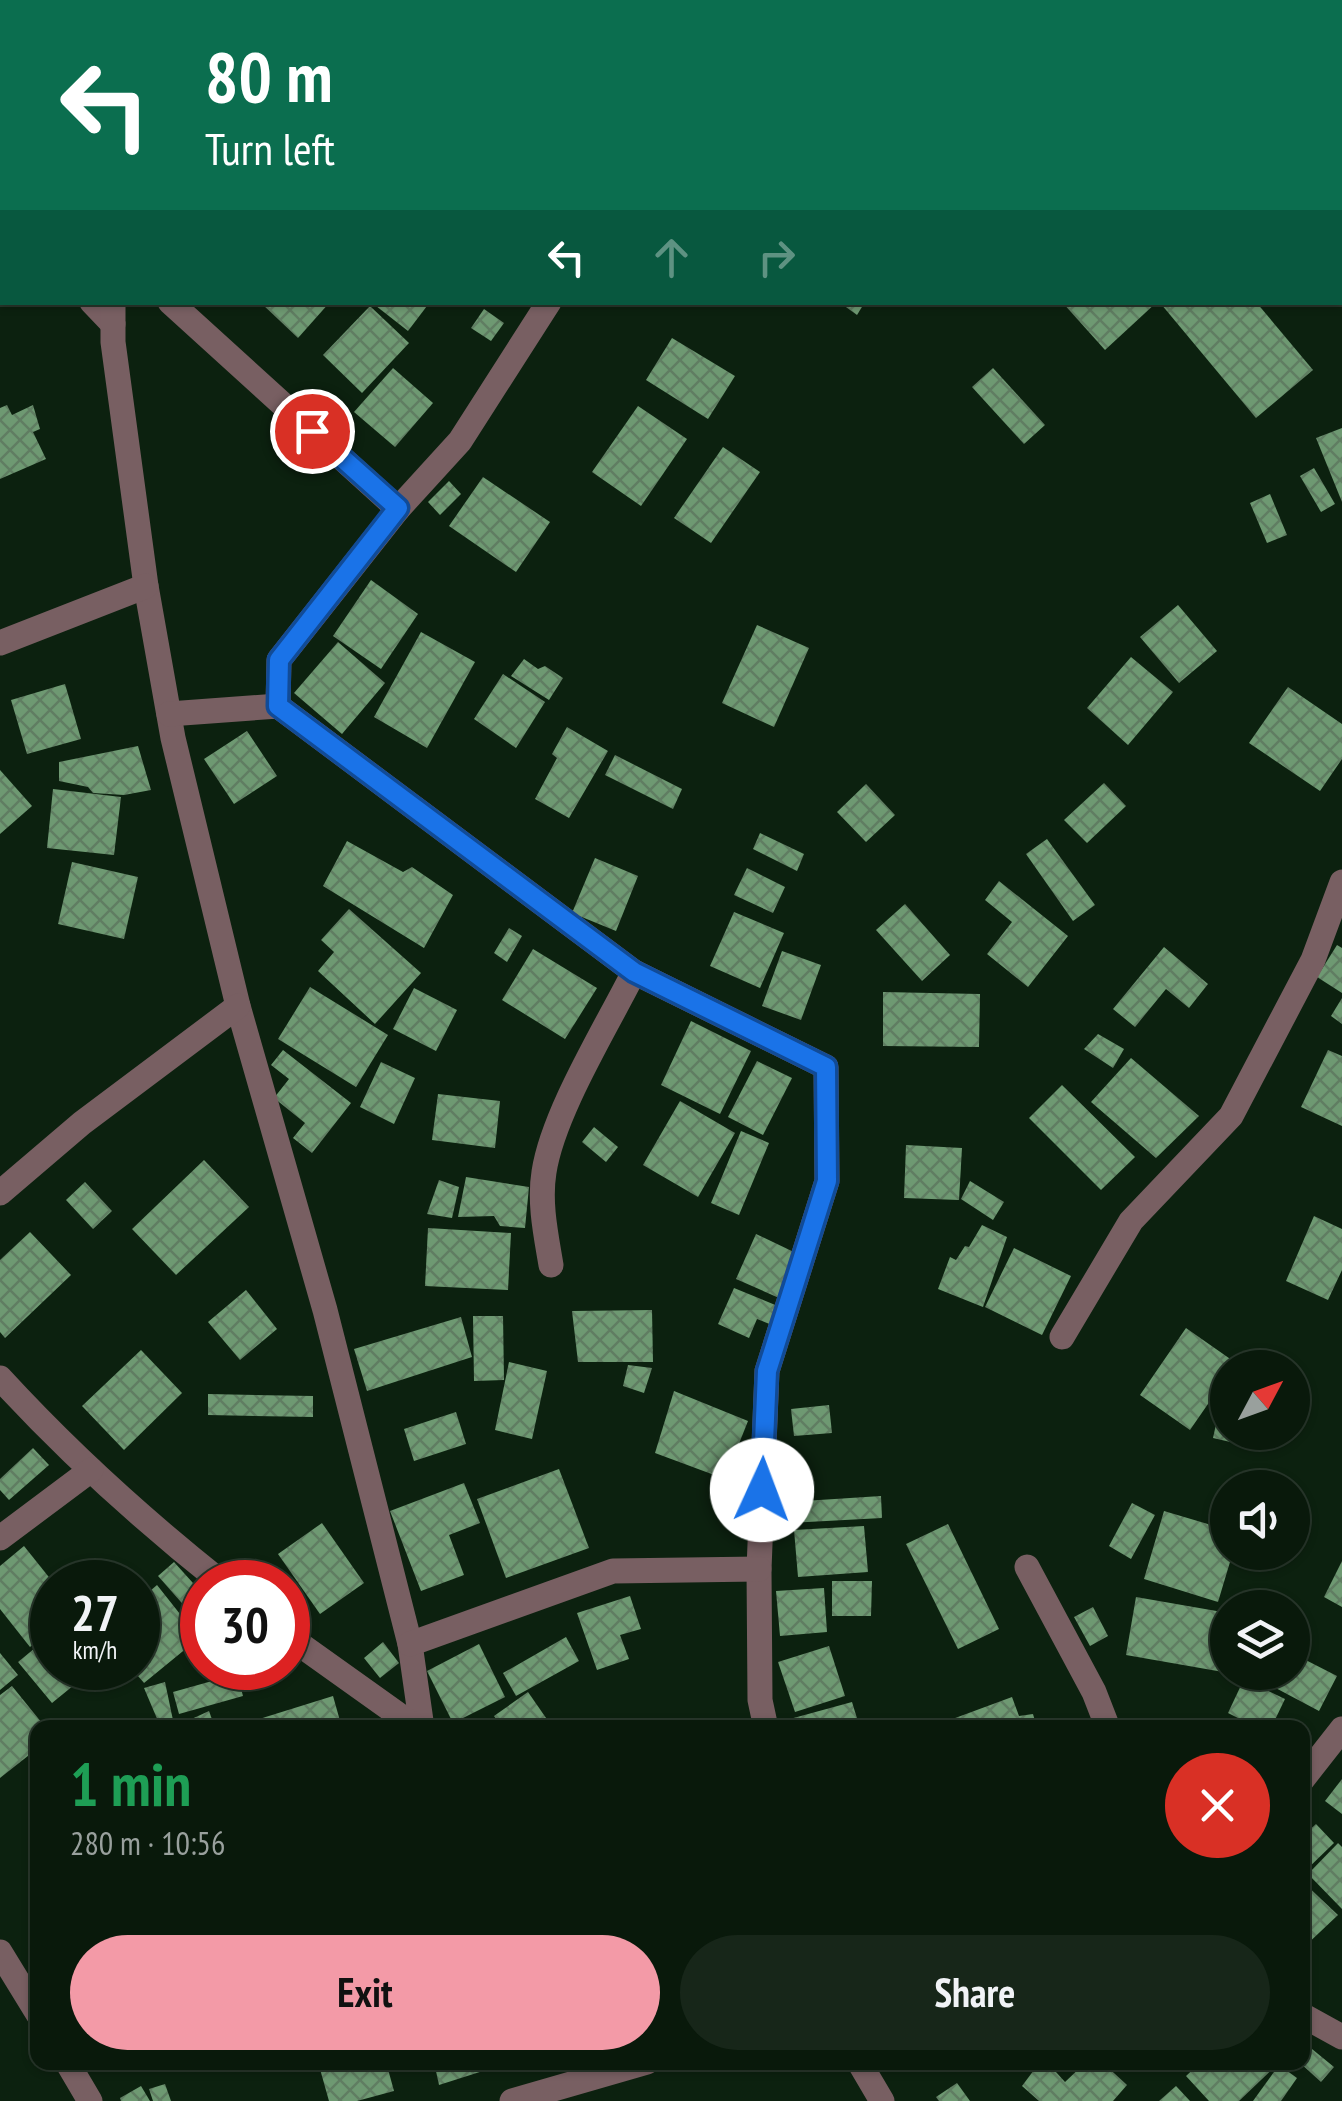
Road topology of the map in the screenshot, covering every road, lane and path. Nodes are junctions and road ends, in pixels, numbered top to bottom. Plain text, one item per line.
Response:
1 (173, 305) edge
2 (547, 305) edge
3 (113, 313) edge
4 (398, 508) junction
5 (146, 586) junction
6 (0, 643) edge
7 (278, 706) junction
8 (170, 714) junction
9 (1342, 882) edge
10 (634, 972) junction
11 (238, 1006) junction
12 (0, 1193) edge
13 (551, 1266) dead end
14 (1062, 1337) dead end
15 (0, 1378) edge
16 (90, 1470) junction
17 (0, 1538) edge
18 (193, 1560) edge
19 (1028, 1567) dead end
20 (759, 1569) junction
21 (410, 1644) junction
22 (310, 1651) edge
23 (408, 1720) edge
24 (418, 1720) edge
25 (764, 1720) edge
26 (1105, 1720) edge
27 (1342, 1729) edge
28 (1310, 1770) edge
29 (0, 1952) edge
30 (30, 2001) edge
31 (1310, 2019) edge
32 (1342, 2037) edge
33 (72, 2070) edge
34 (865, 2070) edge
35 (582, 2071) edge
36 (90, 2101) edge
37 (512, 2101) edge
38 (882, 2101) edge

1 - 4 street
2 - 4 street
3 - 5 street
4 - 7 street
5 - 6 street
5 - 8 street
7 - 8 street
7 - 10 street
8 - 11 street
9 - 14 street
10 - 13 street
10 - 20 street
11 - 12 street
11 - 21 street
15 - 16 street
16 - 17 street
16 - 18 street
19 - 26 street
20 - 21 street
20 - 25 street
21 - 24 street
22 - 23 street
27 - 28 street
29 - 30 street
31 - 32 street
33 - 36 street
34 - 38 street
35 - 37 street

